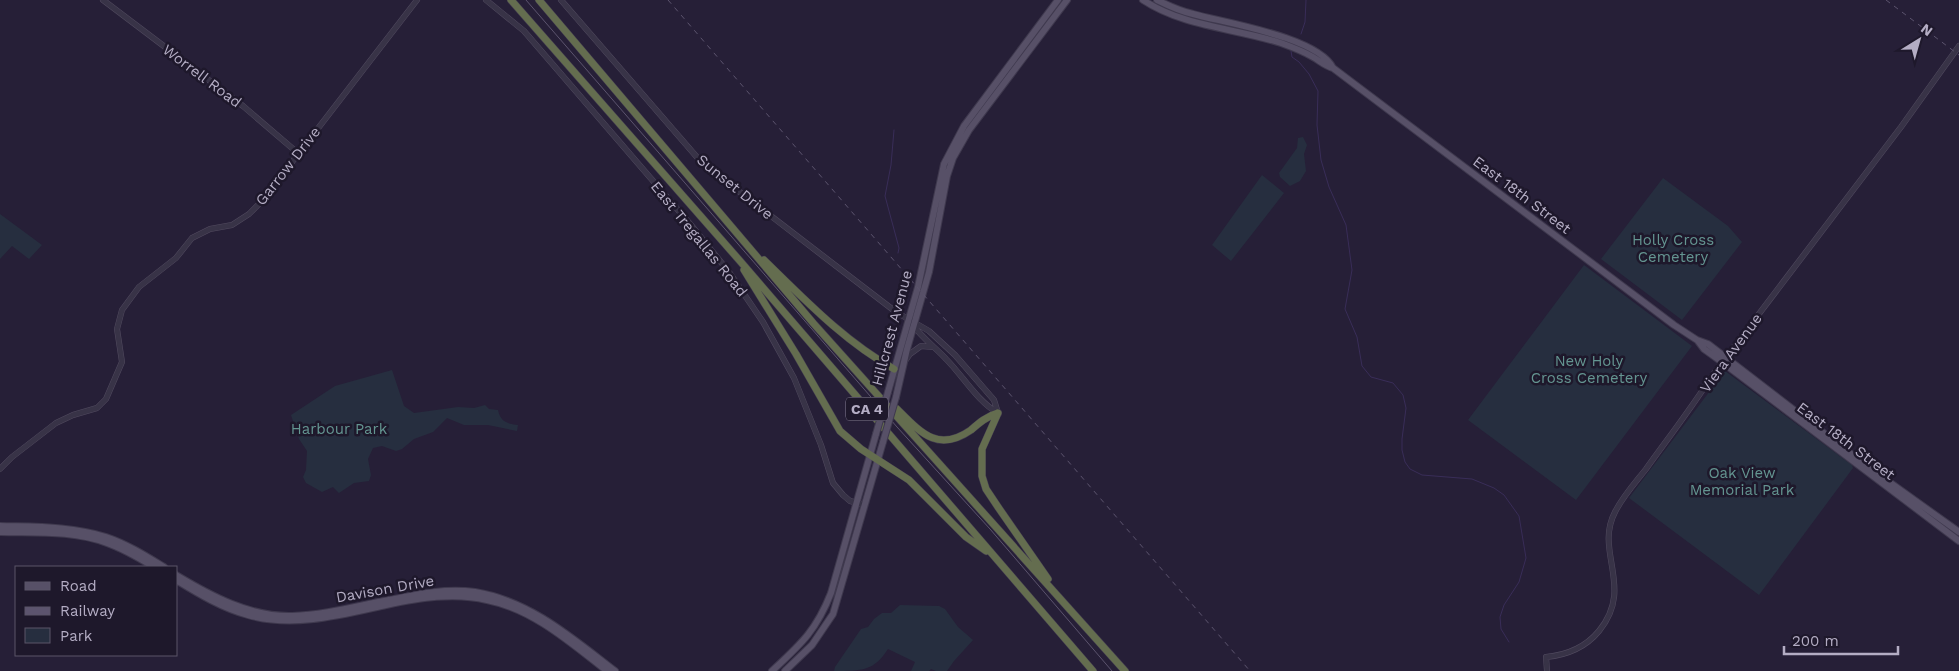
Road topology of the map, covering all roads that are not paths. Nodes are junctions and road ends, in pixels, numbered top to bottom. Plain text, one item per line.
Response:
1 (103, 0) edge
2 (417, 0) edge
3 (486, 0) edge
4 (511, 0) edge
5 (539, 0) edge
6 (561, 0) edge
7 (1058, 0) edge
8 (1067, 0) edge
9 (1143, 0) edge
10 (1157, 0) edge
11 (1959, 46) edge
12 (1333, 68) junction
13 (299, 154) junction
14 (732, 228) junction
15 (740, 261) junction
16 (912, 323) junction
17 (936, 348) junction
18 (1724, 360) junction
19 (905, 361) junction
20 (894, 369) junction
21 (855, 370) junction
22 (998, 413) junction
23 (870, 455) junction
24 (878, 461) junction
25 (0, 470) edge
26 (856, 502) junction
27 (865, 505) junction
28 (0, 526) edge
29 (0, 532) edge
30 (1959, 532) edge
31 (1959, 540) edge
32 (994, 557) junction
33 (152, 566) edge
34 (162, 566) edge
35 (178, 576) edge
36 (178, 581) edge
37 (1064, 602) junction
38 (607, 671) edge
39 (615, 671) edge
40 (772, 671) edge
41 (785, 671) edge
42 (1093, 671) edge
43 (1125, 671) edge
44 (1547, 671) edge

1 - 13 street, Worrell Road
2 - 13 street, Garrow Drive
3 - 26 street, East Tregallas Road
4 - 15 highway, CA 4
5 - 14 highway, CA 4
6 - 16 street, Sunset Drive
7 - 16 main road, Hillcrest Avenue
8 - 16 main road, Hillcrest Avenue
9 - 12 main road, East 18th Street
10 - 12 main road, East 18th Street
11 - 18 street, Viera Avenue
12 - 18 main road, East 18th Street
13 - 25 street, Garrow Drive
14 - 20 highway
14 - 21 highway, CA 4
15 - 23 highway
15 - 32 highway, CA 4
16 - 17 street
16 - 19 main road, Hillcrest Avenue
16 - 20 main road, Hillcrest Avenue
16 - 22 street
17 - 19 street
17 - 22 street
18 - 30 main road, East 18th Street
18 - 31 main road, East 18th Street
18 - 44 street, Viera Avenue
19 - 24 main road, Hillcrest Avenue, bridge
20 - 23 main road, Hillcrest Avenue, bridge
21 - 22 highway
21 - 37 highway, CA 4
22 - 37 highway
23 - 24 highway
23 - 26 main road, Hillcrest Avenue
24 - 27 main road, Hillcrest Avenue
24 - 32 highway
26 - 27 street, East Tregallas Road
26 - 40 main road, Hillcrest Avenue
27 - 41 main road, Hillcrest Avenue
28 - 34 main road
29 - 33 main road
32 - 42 highway, CA 4
35 - 39 main road, Davison Drive
36 - 38 main road, Davison Drive
37 - 43 highway, CA 4

